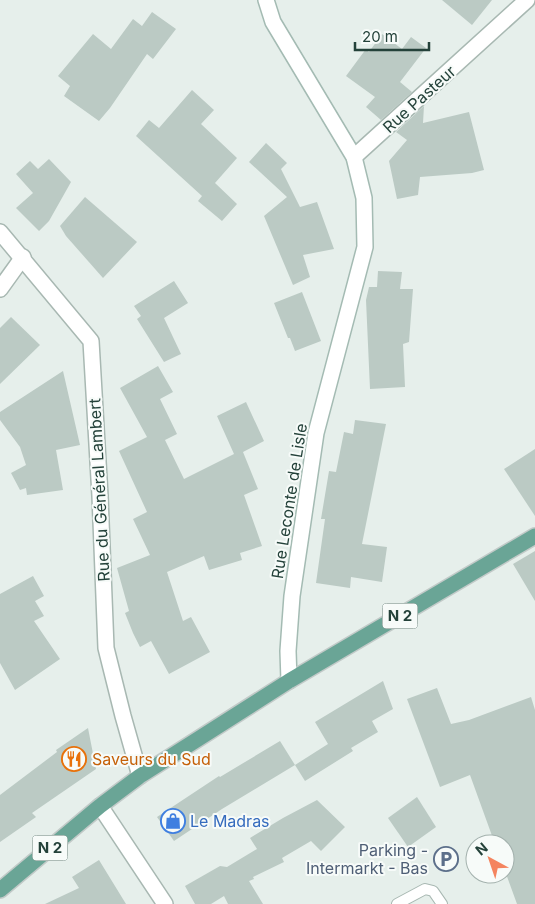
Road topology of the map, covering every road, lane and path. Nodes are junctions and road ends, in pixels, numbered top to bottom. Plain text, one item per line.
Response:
1 (266, 0) edge
2 (527, 0) edge
3 (354, 157) junction
4 (0, 232) edge
5 (22, 257) junction
6 (0, 289) edge
7 (535, 536) edge
8 (289, 681) junction
9 (140, 776) junction
10 (100, 806) junction
11 (0, 890) edge
12 (165, 904) edge
13 (397, 904) edge
14 (442, 904) edge

1 - 3 street, Rue Leconte de Lisle
2 - 3 street, Rue Pasteur
3 - 8 street, Rue Leconte de Lisle
4 - 5 street, Rue du Général Lambert
5 - 6 street
5 - 9 street, Rue du Général Lambert
7 - 8 main road, N 2
8 - 9 main road, N 2
9 - 10 main road, N 2
10 - 11 main road, N 2
10 - 12 street
13 - 14 lane

